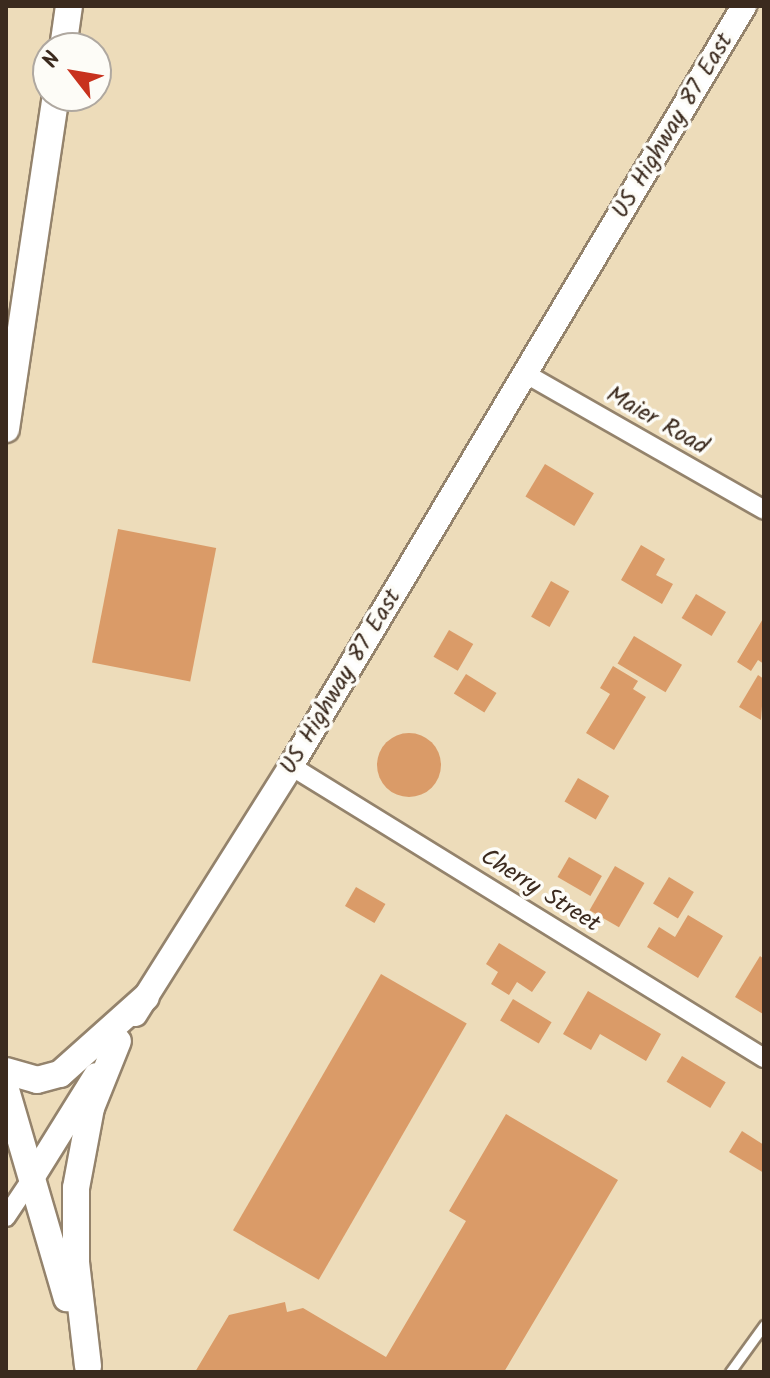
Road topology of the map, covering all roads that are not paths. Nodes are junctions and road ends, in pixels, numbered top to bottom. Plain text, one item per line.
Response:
1 (69, 6) edge
2 (744, 6) edge
3 (65, 32) edge
4 (54, 112) edge
5 (526, 374) junction
6 (6, 429) edge
7 (764, 510) edge
8 (291, 766) junction
9 (146, 997) junction
10 (118, 1041) junction
11 (764, 1058) edge
12 (6, 1071) edge
13 (6, 1090) edge
14 (32, 1178) junction
15 (6, 1217) edge
16 (764, 1325) edge
17 (89, 1369) edge
18 (730, 1372) edge

1 - 3 main road
2 - 5 street, US Highway 87 East
4 - 6 main road
5 - 7 street, Maier Road
5 - 8 street, US Highway 87 East
8 - 9 street, US Highway 87 East
8 - 11 street, Cherry Street
9 - 10 street, US Highway 87 East
9 - 12 main road
10 - 14 street, US Highway 87 East
10 - 17 main road
13 - 14 main road
14 - 15 street
14 - 17 main road
16 - 18 lane

